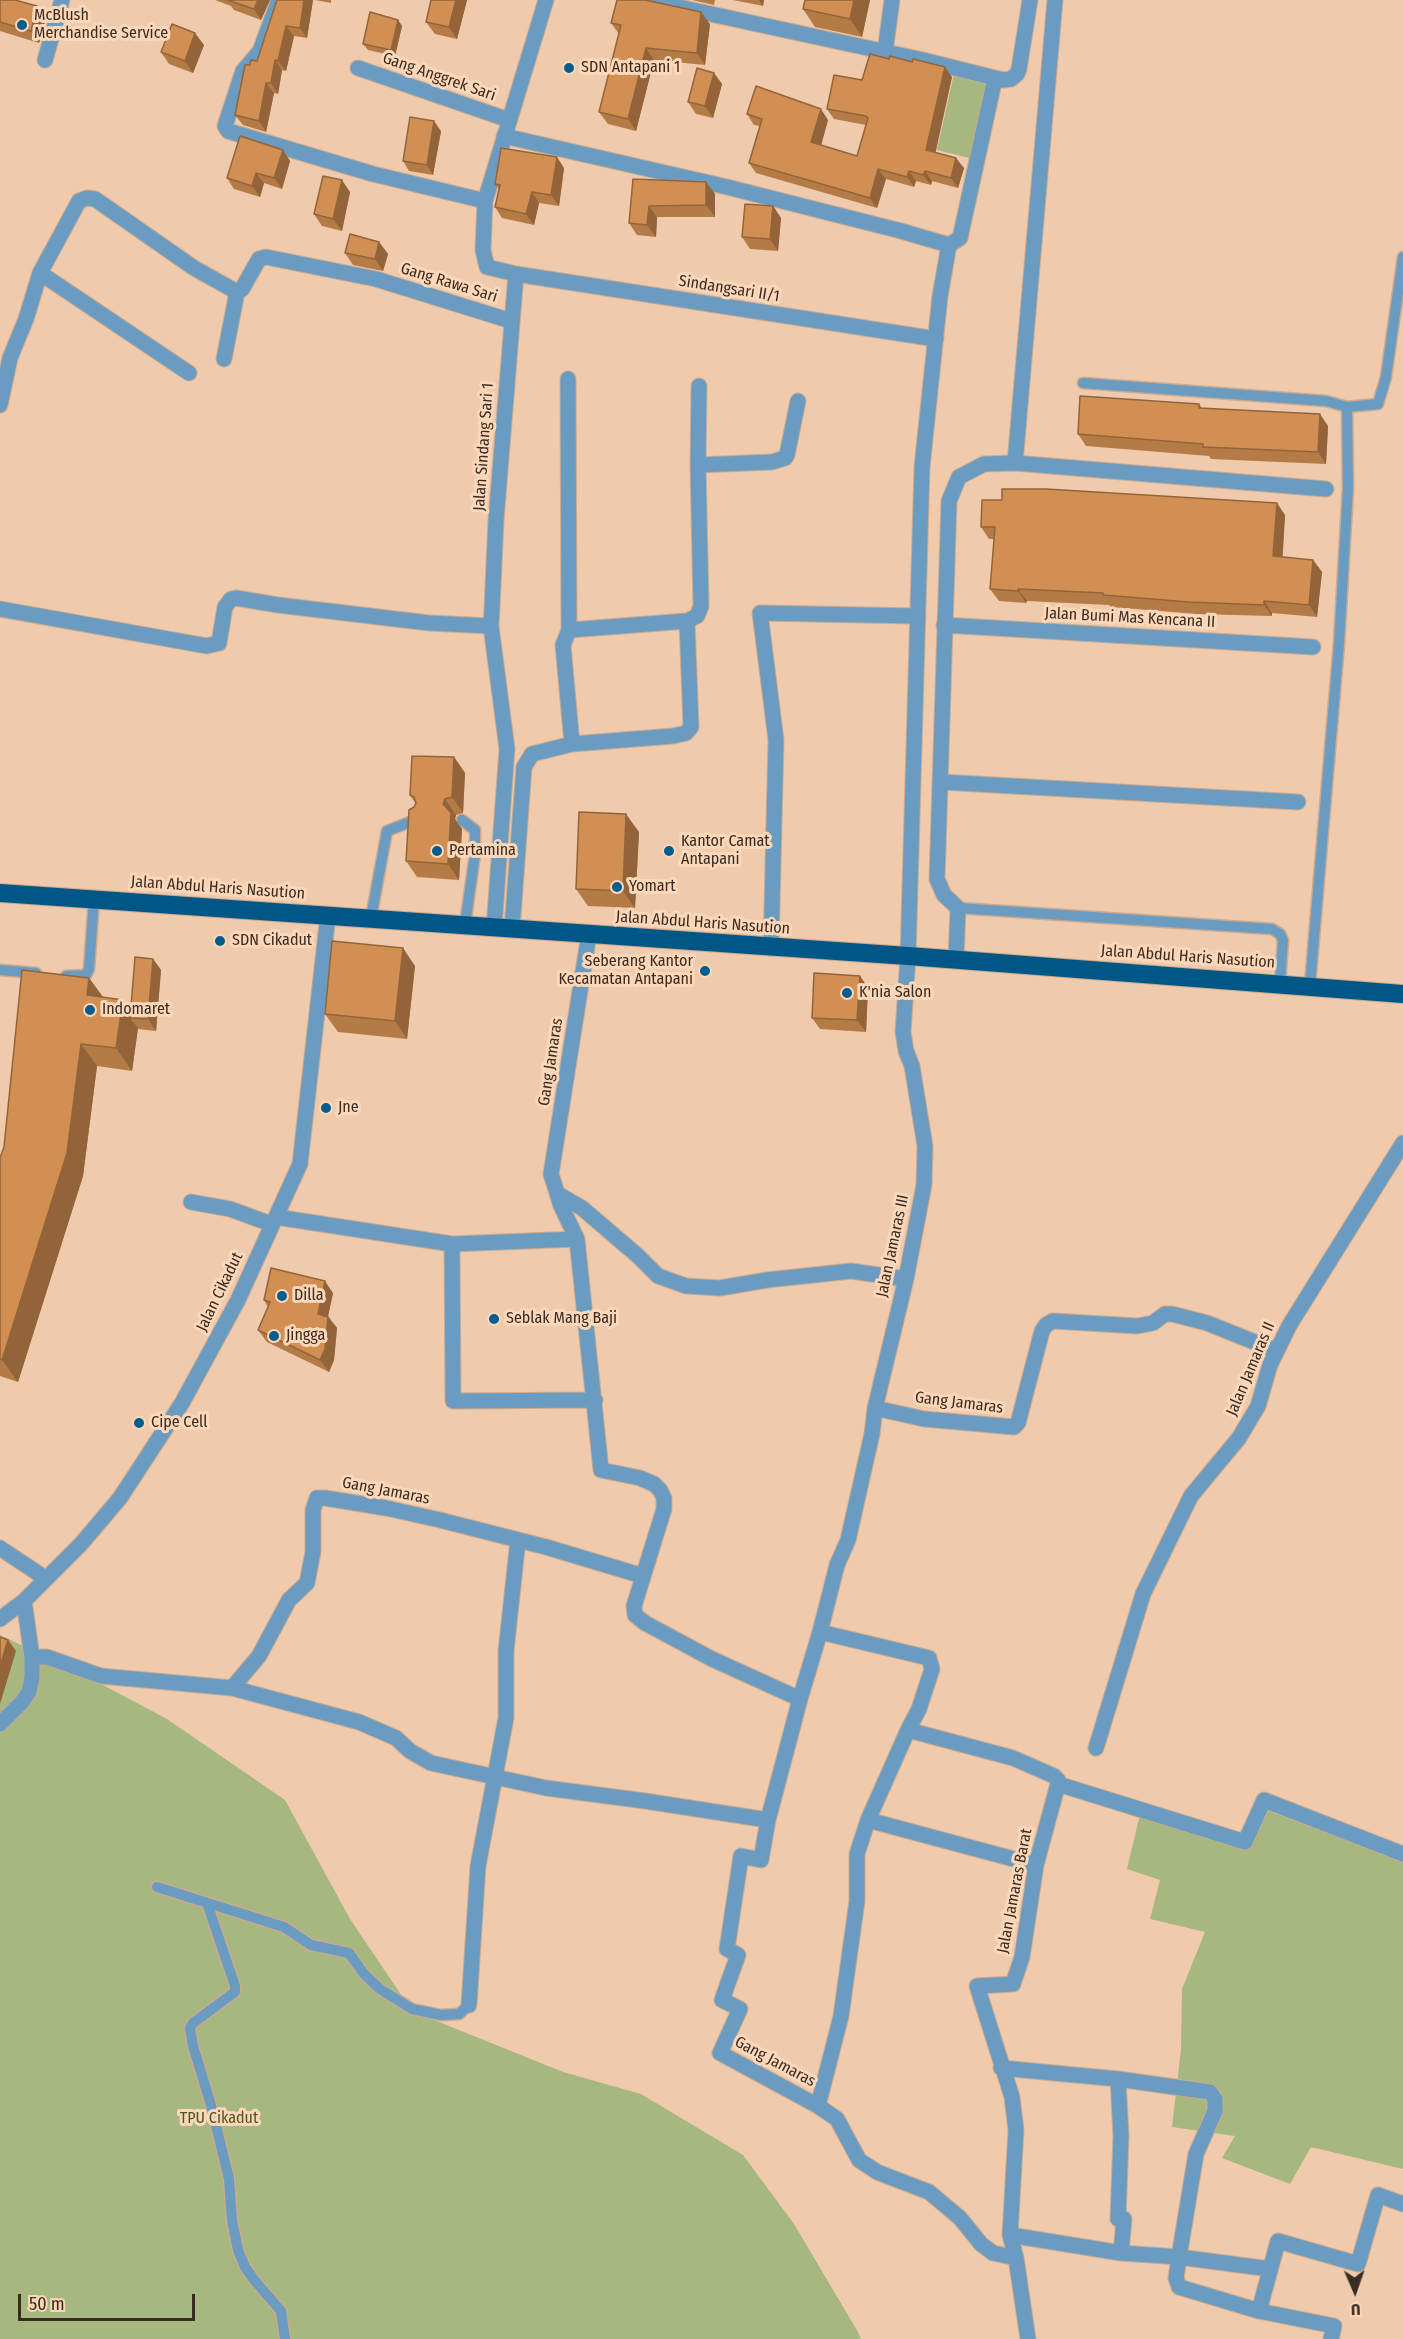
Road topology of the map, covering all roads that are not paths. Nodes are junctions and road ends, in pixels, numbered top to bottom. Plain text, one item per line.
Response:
1 (62, 0) edge
2 (279, 0) edge
3 (546, 0) edge
4 (646, 0) edge
5 (892, 0) edge
6 (1030, 0) edge
7 (1055, 0) edge
8 (885, 52) junction
9 (45, 60) dead end
10 (358, 68) dead end
11 (995, 78) junction
12 (509, 120) junction
13 (504, 136) junction
14 (485, 201) junction
15 (949, 245) junction
16 (1403, 257) edge
17 (40, 273) junction
18 (516, 274) junction
19 (237, 292) junction
20 (511, 321) junction
21 (936, 339) junction
22 (224, 359) dead end
23 (189, 373) dead end
24 (568, 379) dead end
25 (1083, 383) dead end
26 (699, 386) dead end
27 (798, 401) dead end
28 (0, 405) edge
29 (1347, 407) junction
30 (1015, 463) junction
31 (698, 465) junction
32 (1326, 489) dead end
33 (0, 609) edge
34 (917, 616) junction
35 (687, 621) junction
36 (944, 625) junction
37 (491, 626) junction
38 (569, 630) junction
39 (1313, 647) dead end
40 (572, 744) junction
41 (940, 782) junction
42 (1298, 802) dead end
43 (420, 818) edge
44 (462, 820) dead end
45 (0, 893) edge
46 (94, 899) junction
47 (958, 908) junction
48 (328, 915) junction
49 (371, 918) junction
50 (465, 925) junction
51 (503, 928) junction
52 (589, 934) junction
53 (771, 948) junction
54 (908, 956) junction
55 (956, 960) junction
56 (0, 970) edge
57 (1280, 983) junction
58 (1310, 985) junction
59 (1403, 994) edge
60 (1403, 1143) edge
61 (558, 1194) junction
62 (191, 1202) dead end
63 (273, 1221) junction
64 (577, 1239) junction
65 (452, 1244) junction
66 (906, 1279) junction
67 (1277, 1351) junction
68 (595, 1400) junction
69 (874, 1408) junction
70 (518, 1540) junction
71 (0, 1548) edge
72 (643, 1576) junction
73 (45, 1578) junction
74 (24, 1601) junction
75 (0, 1619) edge
76 (820, 1632) junction
77 (32, 1657) junction
78 (232, 1688) junction
79 (800, 1699) junction
80 (0, 1724) edge
81 (908, 1730) junction
82 (1096, 1748) dead end
83 (494, 1775) junction
84 (1058, 1784) junction
85 (768, 1820) junction
86 (868, 1820) junction
87 (1403, 1854) edge
88 (1036, 1865) junction
89 (157, 1887) dead end
90 (207, 1903) junction
91 (469, 2005) joint
92 (1001, 2068) junction
93 (1118, 2079) junction
94 (818, 2106) junction
95 (1403, 2204) edge
96 (1010, 2235) junction
97 (1121, 2253) junction
98 (1179, 2257) junction
99 (1016, 2258) junction
100 (1270, 2269) junction
101 (1259, 2311) junction
102 (285, 2339) edge
103 (1028, 2339) edge
104 (1331, 2339) edge

1 - 9 street
2 - 14 street
3 - 12 street
4 - 8 street
5 - 8 street
6 - 11 street
7 - 30 street
8 - 11 street
10 - 12 street, Gang Anggrek Sari
11 - 15 street
12 - 13 street
13 - 14 street
13 - 15 street
14 - 18 street
15 - 21 street, Jalan Jamaras III
16 - 29 lane
17 - 19 street
17 - 23 street
17 - 28 street
18 - 20 street, Jalan Sindang Sari 1
18 - 21 street, Sindangsari II/1
19 - 20 street, Gang Rawa Sari
19 - 22 street
20 - 37 street, Jalan Sindang Sari 1
21 - 34 street, Jalan Jamaras III
24 - 38 street
25 - 29 lane
26 - 31 street
27 - 31 street
29 - 58 lane
30 - 32 street
30 - 36 street
31 - 35 street
33 - 37 street
34 - 53 street
34 - 54 street, Jalan Jamaras III
35 - 38 street
35 - 40 street
36 - 39 street, Jalan Bumi Mas Kencana II
36 - 41 street
37 - 51 street, Jalan Sindang Sari 1
38 - 40 street
40 - 51 street
41 - 42 street
41 - 47 street
43 - 49 lane
44 - 50 lane
45 - 46 highway, Jalan Abdul Haris Nasution
46 - 48 highway, Jalan Abdul Haris Nasution
46 - 56 lane
47 - 55 street
47 - 57 lane
48 - 49 highway, Jalan Abdul Haris Nasution
48 - 63 street, Jalan Cikadut
49 - 50 highway, Jalan Abdul Haris Nasution
50 - 51 highway, Jalan Abdul Haris Nasution
51 - 52 highway, Jalan Abdul Haris Nasution
52 - 53 highway, Jalan Abdul Haris Nasution
52 - 61 street, Gang Jamaras
53 - 54 highway, Jalan Abdul Haris Nasution
54 - 55 highway, Jalan Abdul Haris Nasution
54 - 66 street, Jalan Jamaras III
55 - 57 highway, Jalan Abdul Haris Nasution
57 - 58 highway, Jalan Abdul Haris Nasution
58 - 59 highway, Jalan Abdul Haris Nasution
60 - 67 street, Jalan Jamaras II
61 - 64 street, Gang Jamaras
61 - 66 street
62 - 63 street
63 - 65 street
63 - 73 street, Jalan Cikadut
64 - 65 street
64 - 68 street, Gang Jamaras
65 - 68 street
66 - 69 street, Jalan Jamaras III
67 - 69 street, Gang Jamaras
67 - 82 street, Jalan Jamaras II
68 - 72 street, Gang Jamaras
69 - 76 street, Jalan Jamaras III
70 - 72 street, Gang Jamaras
70 - 78 street, Gang Jamaras
70 - 83 street
71 - 73 street
72 - 79 street, Gang Jamaras
73 - 74 street, Jalan Cikadut
74 - 75 street, Jalan Cikadut
74 - 77 street
76 - 79 street, Gang Jamaras
76 - 81 street
77 - 78 street
77 - 80 street
78 - 83 street
79 - 85 street, Gang Jamaras
81 - 84 street
81 - 86 street
83 - 85 street
83 - 91 street
84 - 87 street
84 - 88 street, Jalan Jamaras Barat
85 - 94 street, Gang Jamaras
86 - 88 street
86 - 94 street
88 - 92 street, Jalan Jamaras Barat
89 - 90 lane
90 - 91 lane
90 - 102 lane
92 - 93 street
92 - 96 street, Jalan Jamaras Barat
93 - 97 street
93 - 98 street
94 - 99 street, Gang Jamaras
95 - 100 street
96 - 97 street
96 - 99 street, Jalan Jamaras Barat
97 - 98 street
98 - 100 street
98 - 101 street
99 - 103 street, Jalan Jamaras Barat
100 - 101 street
101 - 104 street

